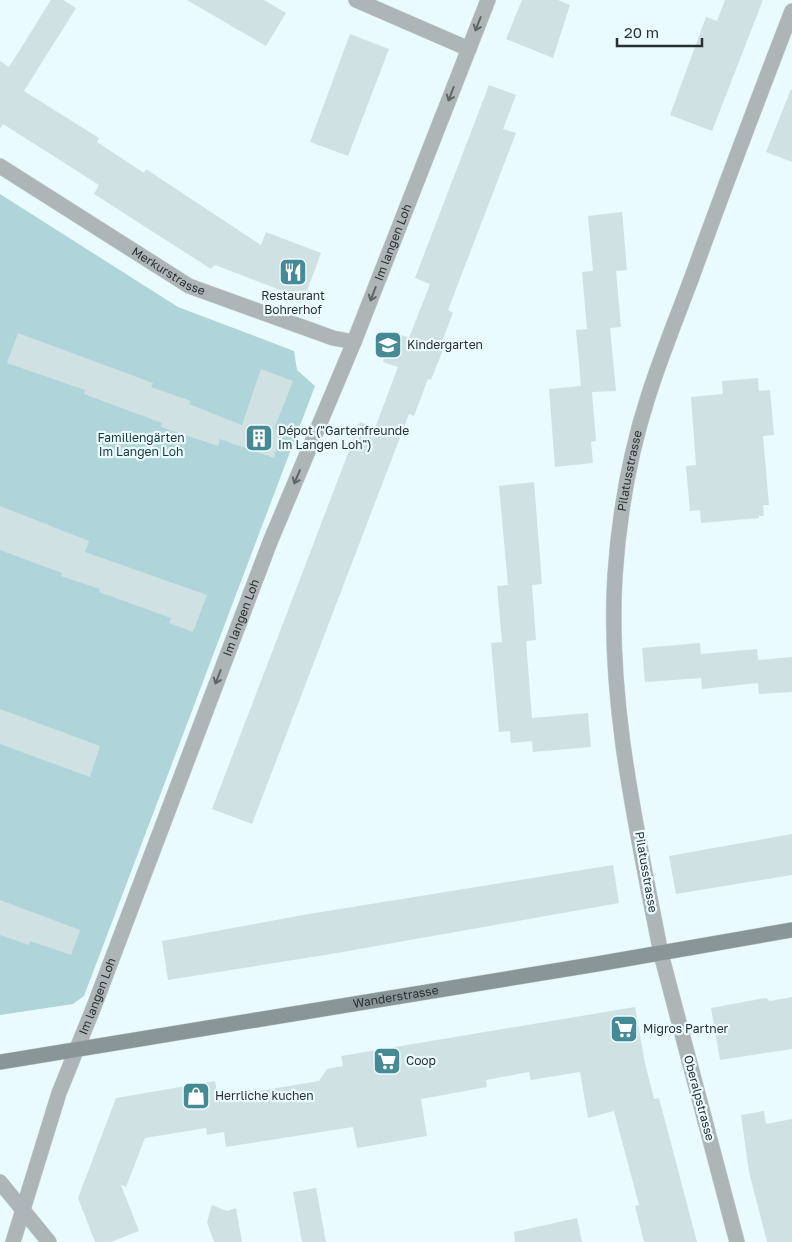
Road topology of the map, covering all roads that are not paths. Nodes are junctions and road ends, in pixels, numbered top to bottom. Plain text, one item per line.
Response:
1 (356, 0) edge
2 (488, 0) edge
3 (792, 11) edge
4 (468, 48) junction
5 (0, 166) edge
6 (354, 342) junction
7 (792, 930) edge
8 (661, 954) junction
9 (76, 1049) junction
10 (0, 1062) edge
11 (0, 1182) edge
12 (23, 1209) junction
13 (13, 1242) edge
14 (49, 1242) edge
15 (737, 1242) edge

1 - 4 street
2 -> 4 street, Im langen Loh
3 - 8 street, Pilatusstrasse
4 -> 6 street, Im langen Loh
5 - 6 street, Merkurstrasse
6 -> 9 street, Im langen Loh
7 - 8 street, Wanderstrasse
8 - 9 street, Wanderstrasse
8 - 15 street, Oberalpstrasse
9 - 10 street, Wanderstrasse
9 - 12 street, Im langen Loh
11 - 12 street
12 - 13 street, Im langen Loh
12 - 14 street

